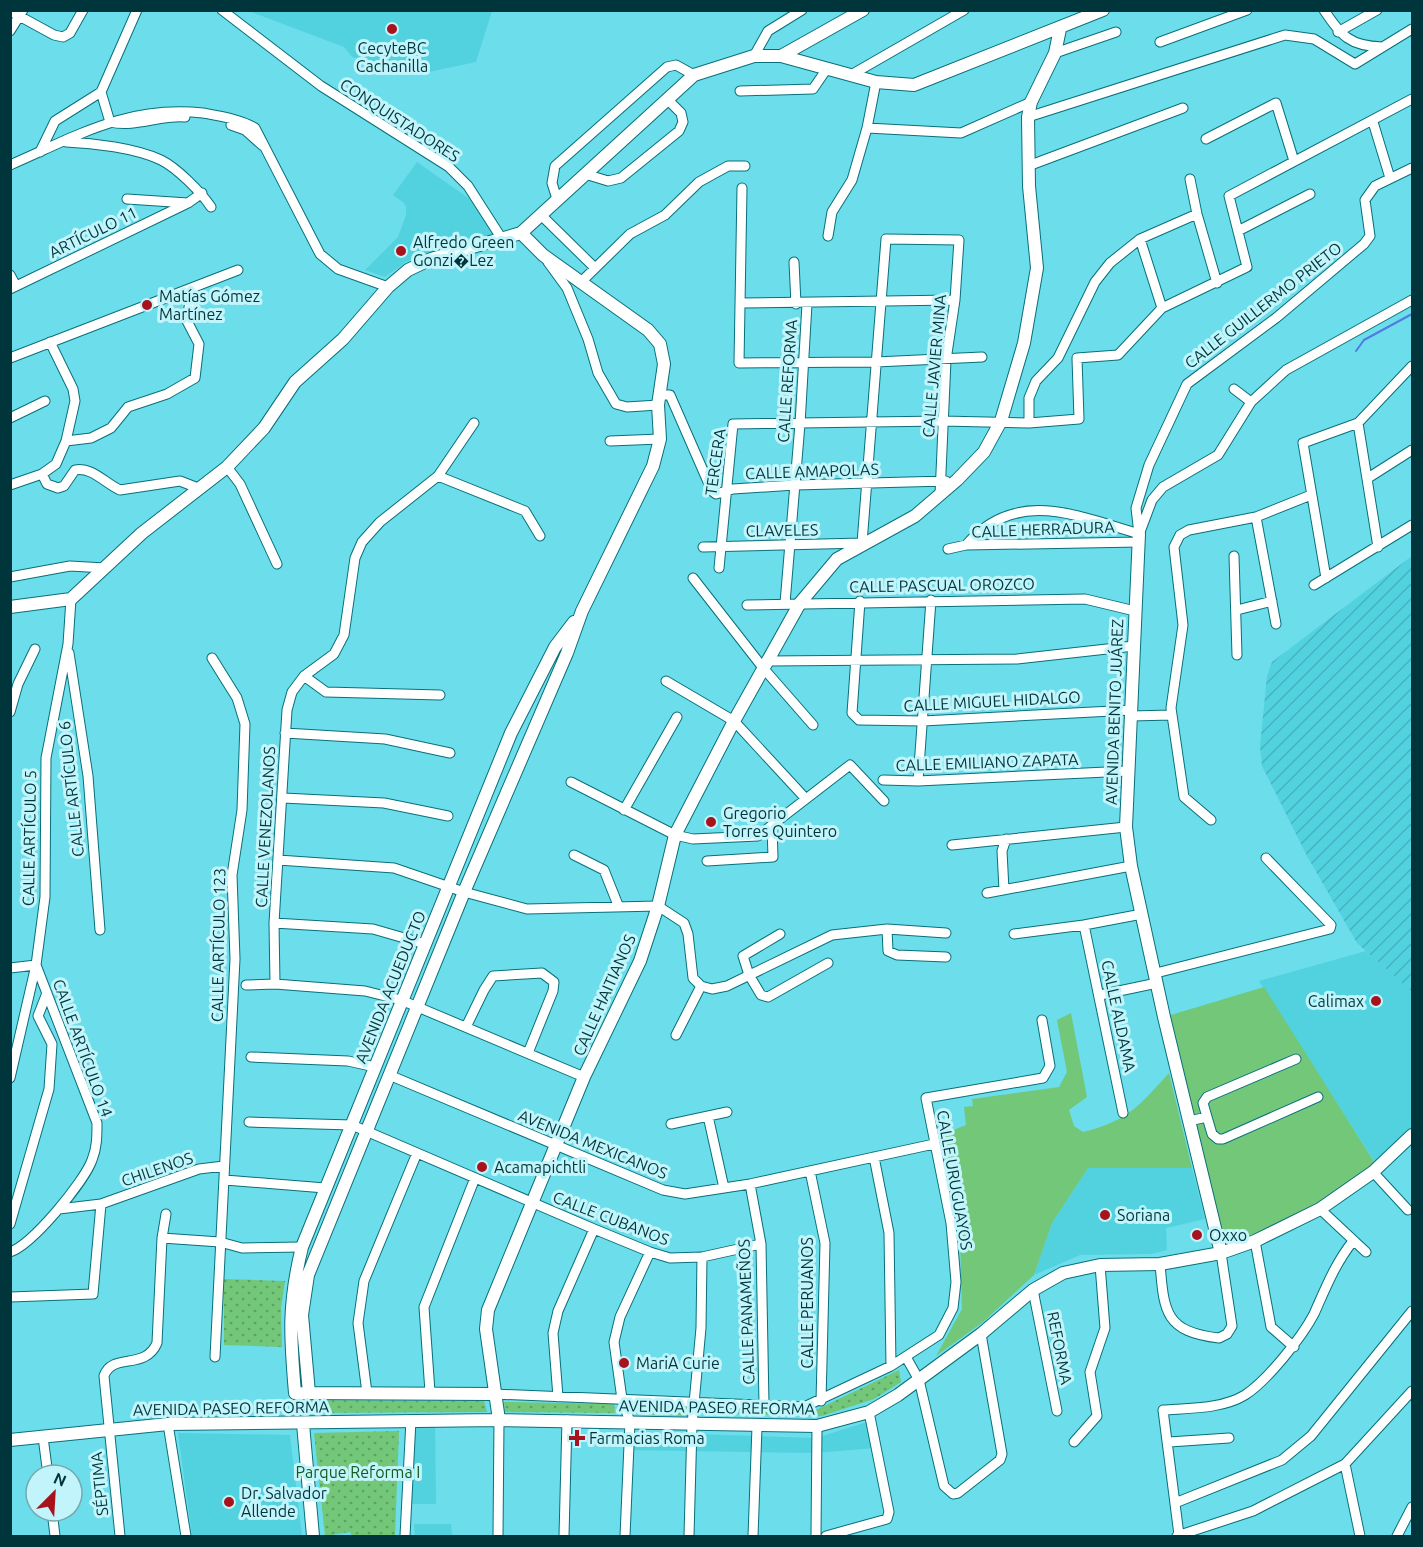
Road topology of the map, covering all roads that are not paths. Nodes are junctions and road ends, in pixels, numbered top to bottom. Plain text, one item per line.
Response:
1 (83, 10) edge
2 (137, 10) edge
3 (222, 10) edge
4 (802, 10) edge
5 (863, 10) edge
6 (964, 10) edge
7 (1103, 10) edge
8 (1247, 10) edge
9 (1324, 10) edge
10 (1377, 10) edge
11 (17, 12) edge
12 (1060, 29) junction
13 (1413, 29) edge
14 (10, 31) edge
15 (1116, 32) dead end
16 (1338, 32) junction
17 (1160, 42) dead end
18 (1382, 47) junction
19 (1055, 53) junction
20 (754, 56) junction
21 (782, 56) junction
22 (826, 70) junction
23 (694, 75) junction
24 (851, 75) junction
25 (876, 82) junction
26 (740, 91) dead end
27 (101, 92) junction
28 (667, 99) junction
29 (1413, 99) edge
30 (1031, 102) junction
31 (1183, 108) dead end
32 (1028, 117) junction
33 (110, 122) junction
34 (1373, 122) junction
35 (867, 128) junction
36 (1206, 139) dead end
37 (60, 142) junction
38 (40, 152) junction
39 (1294, 161) junction
40 (10, 165) edge
41 (745, 166) dead end
42 (1028, 166) junction
43 (1413, 168) edge
44 (585, 174) junction
45 (1390, 178) junction
46 (1190, 179) dead end
47 (742, 188) dead end
48 (202, 193) junction
49 (1310, 194) dead end
50 (557, 199) junction
51 (127, 200) dead end
52 (188, 203) junction
53 (211, 207) dead end
54 (1197, 214) junction
55 (541, 215) junction
56 (1238, 231) junction
57 (521, 233) junction
58 (828, 236) dead end
59 (1140, 239) junction
60 (502, 240) junction
61 (543, 255) junction
62 (794, 262) dead end
63 (595, 268) junction
64 (238, 270) dead end
65 (10, 275) edge
66 (580, 282) junction
67 (1217, 283) junction
68 (388, 287) junction
69 (13, 288) edge
70 (192, 288) junction
71 (955, 300) junction
72 (1413, 300) edge
73 (882, 301) junction
74 (741, 303) junction
75 (796, 304) junction
76 (807, 304) junction
77 (1162, 308) junction
78 (50, 342) junction
79 (982, 357) dead end
80 (10, 358) edge
81 (946, 360) junction
82 (804, 362) junction
83 (876, 362) junction
84 (1413, 366) edge
85 (1234, 389) dead end
86 (659, 400) junction
87 (45, 401) dead end
88 (1251, 402) junction
89 (10, 418) edge
90 (943, 421) junction
91 (1001, 421) junction
92 (872, 422) junction
93 (474, 423) dead end
94 (1029, 423) junction
95 (1358, 423) junction
96 (800, 424) junction
97 (660, 439) junction
98 (66, 441) junction
99 (610, 441) dead end
100 (1413, 450) edge
101 (227, 467) junction
102 (42, 474) junction
103 (438, 476) junction
104 (1368, 478) junction
105 (957, 480) junction
106 (940, 482) junction
107 (10, 484) edge
108 (866, 484) junction
109 (795, 485) junction
110 (198, 488) junction
111 (726, 491) junction
112 (940, 495) junction
113 (1311, 495) junction
114 (1256, 517) junction
115 (1413, 525) edge
116 (540, 536) dead end
117 (1139, 538) junction
118 (862, 543) junction
119 (789, 544) junction
120 (966, 545) junction
121 (720, 546) junction
122 (703, 547) dead end
123 (1378, 548) junction
124 (948, 549) dead end
125 (1234, 556) dead end
126 (277, 564) dead end
127 (105, 568) junction
128 (719, 568) dead end
129 (10, 577) edge
130 (693, 578) dead end
131 (1326, 578) junction
132 (1314, 585) dead end
133 (71, 599) junction
134 (861, 600) junction
135 (931, 600) junction
136 (1272, 601) junction
137 (785, 603) junction
138 (800, 603) junction
139 (747, 604) dead end
140 (10, 608) edge
141 (1236, 610) junction
142 (582, 611) junction
143 (1135, 611) junction
144 (1276, 624) dead end
145 (68, 644) junction
146 (1134, 646) junction
147 (34, 650) dead end
148 (1237, 655) dead end
149 (212, 658) dead end
150 (927, 660) junction
151 (855, 661) junction
152 (766, 665) junction
153 (304, 676) junction
154 (666, 681) dead end
155 (440, 694) dead end
156 (10, 712) edge
157 (1131, 713) junction
158 (1172, 715) junction
159 (677, 717) dead end
160 (922, 720) junction
161 (734, 721) junction
162 (813, 725) dead end
163 (285, 733) junction
164 (450, 753) dead end
165 (1128, 771) junction
166 (883, 780) dead end
167 (571, 782) dead end
168 (918, 782) junction
169 (283, 798) junction
170 (806, 799) junction
171 (884, 801) dead end
172 (624, 810) junction
173 (448, 816) dead end
174 (1211, 820) dead end
175 (1126, 826) junction
176 (772, 827) junction
177 (675, 836) junction
178 (1006, 839) junction
179 (952, 845) dead end
180 (574, 855) dead end
181 (1266, 858) dead end
182 (278, 860) junction
183 (707, 861) dead end
184 (1131, 866) junction
185 (448, 886) junction
186 (1004, 890) junction
187 (464, 892) junction
188 (987, 893) dead end
189 (618, 905) junction
190 (658, 906) junction
191 (1142, 914) junction
192 (274, 923) junction
193 (1084, 925) junction
194 (887, 929) junction
195 (100, 930) dead end
196 (946, 933) dead end
197 (780, 934) dead end
198 (1014, 934) dead end
199 (425, 944) junction
200 (946, 957) dead end
201 (828, 963) dead end
202 (36, 965) junction
203 (10, 968) edge
204 (748, 975) junction
205 (1157, 978) junction
206 (275, 984) junction
207 (246, 985) dead end
208 (701, 986) junction
209 (47, 993) junction
210 (1100, 995) junction
211 (401, 1000) junction
212 (416, 1006) junction
213 (1042, 1020) dead end
214 (466, 1027) junction
215 (676, 1035) dead end
216 (528, 1053) junction
217 (251, 1057) dead end
218 (1296, 1059) dead end
219 (375, 1067) junction
220 (389, 1075) junction
221 (585, 1077) junction
222 (10, 1078) edge
223 (1318, 1097) dead end
224 (727, 1112) dead end
225 (1123, 1113) dead end
226 (708, 1116) junction
227 (1207, 1117) junction
228 (1189, 1121) junction
229 (249, 1122) dead end
230 (670, 1124) dead end
231 (352, 1125) junction
232 (366, 1131) junction
233 (1413, 1135) edge
234 (934, 1144) junction
235 (556, 1146) junction
236 (417, 1153) junction
237 (874, 1157) junction
238 (224, 1166) junction
239 (810, 1171) junction
240 (1374, 1172) junction
241 (475, 1178) junction
242 (225, 1180) junction
243 (750, 1184) junction
244 (326, 1188) junction
245 (724, 1188) junction
246 (101, 1204) junction
247 (533, 1204) junction
248 (59, 1209) junction
249 (1320, 1209) junction
250 (1408, 1209) dead end
251 (166, 1214) dead end
252 (10, 1224) edge
253 (594, 1229) junction
254 (162, 1238) junction
255 (1255, 1240) junction
256 (1353, 1241) junction
257 (220, 1242) junction
258 (761, 1244) junction
259 (302, 1247) junction
260 (10, 1252) edge
261 (650, 1252) junction
262 (1221, 1252) junction
263 (1366, 1252) dead end
264 (702, 1257) junction
265 (1160, 1264) junction
266 (1100, 1265) junction
267 (1033, 1290) junction
268 (10, 1297) edge
269 (1413, 1311) edge
270 (981, 1334) junction
271 (939, 1335) joint
272 (1294, 1347) junction
273 (215, 1357) dead end
274 (906, 1357) junction
275 (891, 1366) junction
276 (919, 1380) junction
277 (1413, 1391) edge
278 (430, 1392) junction
279 (295, 1393) joint
280 (309, 1393) junction
281 (367, 1393) junction
282 (494, 1394) junction
283 (558, 1397) junction
284 (622, 1399) junction
285 (821, 1401) junction
286 (695, 1403) junction
287 (764, 1404) junction
288 (1057, 1411) dead end
289 (869, 1412) junction
290 (500, 1419) junction
291 (411, 1420) junction
292 (567, 1420) junction
293 (630, 1422) junction
294 (168, 1424) junction
295 (303, 1424) junction
296 (692, 1425) junction
297 (757, 1426) junction
298 (817, 1426) junction
299 (108, 1429) junction
300 (43, 1437) junction
301 (1229, 1438) dead end
302 (10, 1440) edge
303 (1074, 1442) dead end
304 (1168, 1442) junction
305 (46, 1463) edge
306 (1345, 1464) junction
307 (1175, 1503) junction
308 (1413, 1507) edge
309 (120, 1536) edge
310 (186, 1536) edge
311 (313, 1536) edge
312 (405, 1536) edge
313 (498, 1536) edge
314 (564, 1536) edge
315 (626, 1536) edge
316 (689, 1536) edge
317 (753, 1536) edge
318 (816, 1536) edge
319 (826, 1536) edge
320 (1178, 1536) edge
321 (1360, 1536) edge
322 (1397, 1536) edge

1 - 11 street
2 - 27 street
3 - 60 street, CONQUISTADORES
4 - 20 street
5 - 21 main road
6 - 24 street
7 - 12 main road
8 - 17 street
9 - 16 street
10 - 16 street
11 - 14 street
12 - 19 main road, CALLE HAITIANOS
12 - 25 main road
13 - 18 street
15 - 19 street
16 - 18 street
18 - 32 street
19 - 30 main road, CALLE HAITIANOS
20 - 21 main road
20 - 23 main road
21 - 22 main road
22 - 24 main road
22 - 26 street
23 - 28 main road
23 - 50 street
24 - 25 main road
25 - 35 street
27 - 33 street
27 - 38 street
28 - 44 main road
28 - 44 street
29 - 34 street
30 - 32 main road, CALLE HAITIANOS
30 - 35 street
31 - 42 street
32 - 42 main road, CALLE HAITIANOS
33 - 37 street
33 - 68 street
34 - 39 street
34 - 45 street
35 - 58 street
36 - 39 street
37 - 38 street
37 - 48 street
38 - 40 street
39 - 56 street
41 - 63 street
42 - 91 main road, CALLE HAITIANOS
43 - 45 street, CALLE GUILLERMO PRIETO
44 - 50 main road
45 - 117 street, CALLE GUILLERMO PRIETO
46 - 54 street
47 - 74 street
48 - 52 street, ARTÍCULO 11
48 - 53 street
49 - 56 street
50 - 55 main road
51 - 52 street, ARTÍCULO 11
52 - 69 street, ARTÍCULO 11
54 - 59 street
54 - 67 street
55 - 57 main road
55 - 63 street
56 - 67 street
57 - 60 main road
57 - 61 main road, AVENIDA ACUEDUCTO
59 - 77 street
59 - 94 street
60 - 68 main road
61 - 66 main road, AVENIDA ACUEDUCTO
61 - 86 street
62 - 75 street
63 - 66 street
64 - 70 street
65 - 69 street
66 - 86 main road, AVENIDA ACUEDUCTO
67 - 77 street
68 - 101 main road
70 - 78 street
70 - 98 street
71 - 73 street
71 - 73 street, CALLE JAVIER MINA
71 - 81 street, CALLE JAVIER MINA
72 - 88 street, AVENIDA BENITO JUÁREZ
73 - 76 street
73 - 83 street
74 - 75 street
74 - 82 street
75 - 76 street
76 - 82 street, CALLE REFORMA
77 - 94 street
78 - 80 street
78 - 98 street
79 - 81 street
81 - 83 street
81 - 90 street, CALLE JAVIER MINA
82 - 83 street
82 - 96 street, CALLE REFORMA
83 - 92 street
84 - 95 street
85 - 88 street
86 - 97 main road, AVENIDA ACUEDUCTO
86 - 111 street, CALLE AMAPOLAS
87 - 89 street
88 - 117 street, AVENIDA BENITO JUÁREZ
90 - 91 street
90 - 92 street
90 - 106 street, CALLE JAVIER MINA
91 - 94 street
91 - 105 main road, CALLE HAITIANOS
92 - 96 street
92 - 108 street
93 - 103 street, CALLE VENEZOLANOS
95 - 104 street
95 - 113 street
96 - 109 street, CALLE REFORMA
96 - 111 street, TERCERA
97 - 99 street
97 - 142 main road, AVENIDA ACUEDUCTO
98 - 102 street
100 - 104 street
101 - 110 main road
101 - 126 street
102 - 107 street
102 - 110 street
103 - 116 street
103 - 153 street, CALLE VENEZOLANOS
104 - 123 street
105 - 106 street, CALLE AMAPOLAS
105 - 112 main road, CALLE HAITIANOS
106 - 108 street, CALLE AMAPOLAS
106 - 112 street, CALLE JAVIER MINA
108 - 109 street, CALLE AMAPOLAS
108 - 118 street
109 - 111 street, CALLE AMAPOLAS
109 - 119 street, CALLE REFORMA
110 - 127 main road
111 - 121 street, TERCERA
112 - 118 main road, CALLE HAITIANOS
113 - 114 street
113 - 131 street
114 - 136 street
114 - 158 street
115 - 123 street
117 - 120 street, CALLE HERRADURA
117 - 120 street
117 - 143 main road, AVENIDA BENITO JUÁREZ
118 - 119 street, CLAVELES
118 - 138 main road, CALLE HAITIANOS
119 - 121 street, CLAVELES
119 - 137 street, CALLE REFORMA
120 - 124 street, CALLE HERRADURA
121 - 122 street, CLAVELES
121 - 128 street, TERCERA
123 - 131 street
125 - 141 street
127 - 129 street
127 - 133 main road
130 - 152 street
131 - 132 street
133 - 140 main road
133 - 145 street, CALLE ARTÍCULO 5
134 - 135 street, CALLE PASCUAL OROZCO
134 - 138 street, CALLE PASCUAL OROZCO
134 - 151 street
135 - 143 street, CALLE PASCUAL OROZCO
135 - 150 street
136 - 141 street
136 - 144 street
137 - 138 street, CALLE PASCUAL OROZCO
137 - 139 street, CALLE PASCUAL OROZCO
138 - 152 main road, CALLE HAITIANOS
141 - 148 street
142 - 185 main road, AVENIDA ACUEDUCTO
142 - 187 main road, AVENIDA ACUEDUCTO
143 - 146 main road, AVENIDA BENITO JUÁREZ
145 - 195 street, CALLE ARTÍCULO 6
145 - 202 street, CALLE ARTÍCULO 5
146 - 150 street
146 - 157 main road, AVENIDA BENITO JUÁREZ
147 - 156 street
149 - 238 street, CALLE ARTÍCULO 123
150 - 151 street
150 - 160 street
151 - 152 street
151 - 160 street, CALLE MIGUEL HIDALGO
152 - 161 main road, CALLE HAITIANOS
152 - 162 street
153 - 155 street
153 - 163 street, CALLE VENEZOLANOS
154 - 161 street
157 - 158 street, CALLE MIGUEL HIDALGO
157 - 160 street, CALLE MIGUEL HIDALGO
157 - 165 main road, AVENIDA BENITO JUÁREZ
158 - 174 street
159 - 172 street
160 - 168 street
161 - 170 street
161 - 177 main road, CALLE HAITIANOS
163 - 164 street
163 - 169 street, CALLE VENEZOLANOS
165 - 168 street, CALLE EMILIANO ZAPATA
165 - 175 main road, AVENIDA BENITO JUÁREZ
166 - 168 street, CALLE EMILIANO ZAPATA
167 - 172 street
169 - 173 street
169 - 182 street, CALLE VENEZOLANOS
170 - 171 street
170 - 176 street
172 - 177 street
175 - 178 street
175 - 184 main road, AVENIDA BENITO JUÁREZ
176 - 177 street
176 - 183 street
177 - 190 main road, CALLE HAITIANOS
178 - 179 street
178 - 186 street
180 - 189 street
181 - 205 street
182 - 185 street
182 - 192 street, CALLE VENEZOLANOS
184 - 186 street
184 - 191 main road, AVENIDA BENITO JUÁREZ
185 - 187 street
185 - 199 main road, AVENIDA ACUEDUCTO
186 - 188 street
187 - 189 street
187 - 212 main road, AVENIDA ACUEDUCTO
189 - 190 street
190 - 208 street
190 - 221 main road, CALLE HAITIANOS
191 - 193 street
191 - 205 main road, AVENIDA BENITO JUÁREZ
192 - 199 street
192 - 206 street, CALLE VENEZOLANOS
193 - 198 street
193 - 210 street, CALLE ALDAMA
194 - 196 street
194 - 200 street
194 - 204 street
197 - 204 street
199 - 211 main road, AVENIDA ACUEDUCTO
201 - 204 street
202 - 203 street
202 - 209 street, CALLE ARTÍCULO 14
202 - 222 street, CALLE ARTÍCULO 5
204 - 208 street
205 - 210 street
205 - 228 main road, AVENIDA BENITO JUÁREZ
206 - 207 street
206 - 211 street
208 - 215 street
209 - 248 street, CALLE ARTÍCULO 14
209 - 252 street
210 - 225 street, CALLE ALDAMA
211 - 212 street
211 - 219 main road, AVENIDA ACUEDUCTO
212 - 214 street
212 - 220 main road, AVENIDA ACUEDUCTO
213 - 234 street, CALLE URUGUAYOS
214 - 216 street
214 - 216 street
216 - 221 street
217 - 219 street
218 - 227 street
219 - 231 main road, AVENIDA ACUEDUCTO
220 - 232 main road, AVENIDA ACUEDUCTO
220 - 235 street, AVENIDA MEXICANOS
221 - 235 main road, CALLE HAITIANOS
223 - 227 street
224 - 226 street
226 - 230 street
226 - 245 street
227 - 228 street
228 - 262 main road, AVENIDA BENITO JUÁREZ
229 - 231 street, CALLE CUBANOS
231 - 232 street, CALLE CUBANOS
231 - 244 main road, AVENIDA ACUEDUCTO
232 - 236 street, CALLE CUBANOS
232 - 280 main road, AVENIDA ACUEDUCTO
233 - 240 main road, AVENIDA PASEO REFORMA
234 - 237 street, AVENIDA MEXICANOS
234 - 271 street, CALLE URUGUAYOS
235 - 245 street, AVENIDA MEXICANOS
235 - 247 main road, CALLE HAITIANOS
236 - 241 street, CALLE CUBANOS
236 - 281 street
237 - 239 street, AVENIDA MEXICANOS
237 - 275 street
238 - 242 street, CALLE ARTÍCULO 123
238 - 246 street, CHILENOS
239 - 243 street, AVENIDA MEXICANOS
239 - 285 street, CALLE PERUANOS
240 - 249 main road, AVENIDA PASEO REFORMA
240 - 250 street
241 - 247 street, CALLE CUBANOS
241 - 278 street
242 - 244 street
242 - 257 street, CALLE ARTÍCULO 123
243 - 245 street, AVENIDA MEXICANOS
243 - 258 street, CALLE PANAMEÑOS
244 - 259 main road, AVENIDA ACUEDUCTO
246 - 248 street, CHILENOS
246 - 268 street
247 - 253 street, CALLE CUBANOS
247 - 282 main road, CALLE HAITIANOS
248 - 260 street, CALLE ARTÍCULO 14
249 - 255 main road, AVENIDA PASEO REFORMA
249 - 256 street
251 - 254 street
253 - 261 street, CALLE CUBANOS
253 - 283 street
254 - 257 street
254 - 299 street, SÉPTIMA
255 - 262 main road, AVENIDA PASEO REFORMA
255 - 272 street
256 - 263 street
256 - 272 street
257 - 259 street
257 - 273 street, CALLE ARTÍCULO 123
258 - 264 street, CALLE CUBANOS
258 - 287 street, CALLE PANAMEÑOS
259 - 279 main road, AVENIDA ACUEDUCTO
261 - 264 street, CALLE CUBANOS
261 - 284 street
262 - 265 main road, AVENIDA PASEO REFORMA
262 - 265 street
264 - 286 street
265 - 266 main road, AVENIDA PASEO REFORMA
266 - 267 main road, AVENIDA PASEO REFORMA
266 - 303 street
267 - 270 main road, AVENIDA PASEO REFORMA
267 - 288 street, REFORMA
269 - 307 street
270 - 276 main road, AVENIDA PASEO REFORMA
270 - 276 street
271 - 274 street, AVENIDA PASEO REFORMA
272 - 304 street
274 - 275 street, AVENIDA PASEO REFORMA
274 - 276 street
275 - 285 street, AVENIDA PASEO REFORMA
276 - 289 main road, AVENIDA PASEO REFORMA
277 - 306 street
278 - 281 main road, AVENIDA PASEO REFORMA
278 - 282 main road, AVENIDA PASEO REFORMA
279 - 280 main road, AVENIDA PASEO REFORMA
280 - 281 main road, AVENIDA PASEO REFORMA
282 - 283 street, AVENIDA PASEO REFORMA
282 - 290 main road, CALLE HAITIANOS
283 - 284 street, AVENIDA PASEO REFORMA
284 - 286 street, AVENIDA PASEO REFORMA
284 - 293 street
285 - 287 street, AVENIDA PASEO REFORMA
286 - 287 street, AVENIDA PASEO REFORMA
286 - 296 street
289 - 298 main road, AVENIDA PASEO REFORMA
289 - 319 street
290 - 291 main road, AVENIDA PASEO REFORMA
290 - 292 main road, AVENIDA PASEO REFORMA
290 - 313 street
291 - 295 main road, AVENIDA PASEO REFORMA
291 - 312 street
292 - 293 main road, AVENIDA PASEO REFORMA
292 - 314 street
293 - 296 main road, AVENIDA PASEO REFORMA
293 - 315 street
294 - 295 main road, AVENIDA PASEO REFORMA
294 - 299 main road, AVENIDA PASEO REFORMA
294 - 310 street
295 - 311 main road
296 - 297 main road, AVENIDA PASEO REFORMA
296 - 316 street
297 - 298 main road, AVENIDA PASEO REFORMA
297 - 317 street
298 - 318 street
299 - 300 main road, AVENIDA PASEO REFORMA
299 - 309 street, SÉPTIMA
300 - 302 main road, AVENIDA PASEO REFORMA
300 - 305 street
301 - 304 street
304 - 307 street
306 - 320 street
306 - 321 street
307 - 320 street
308 - 322 street

